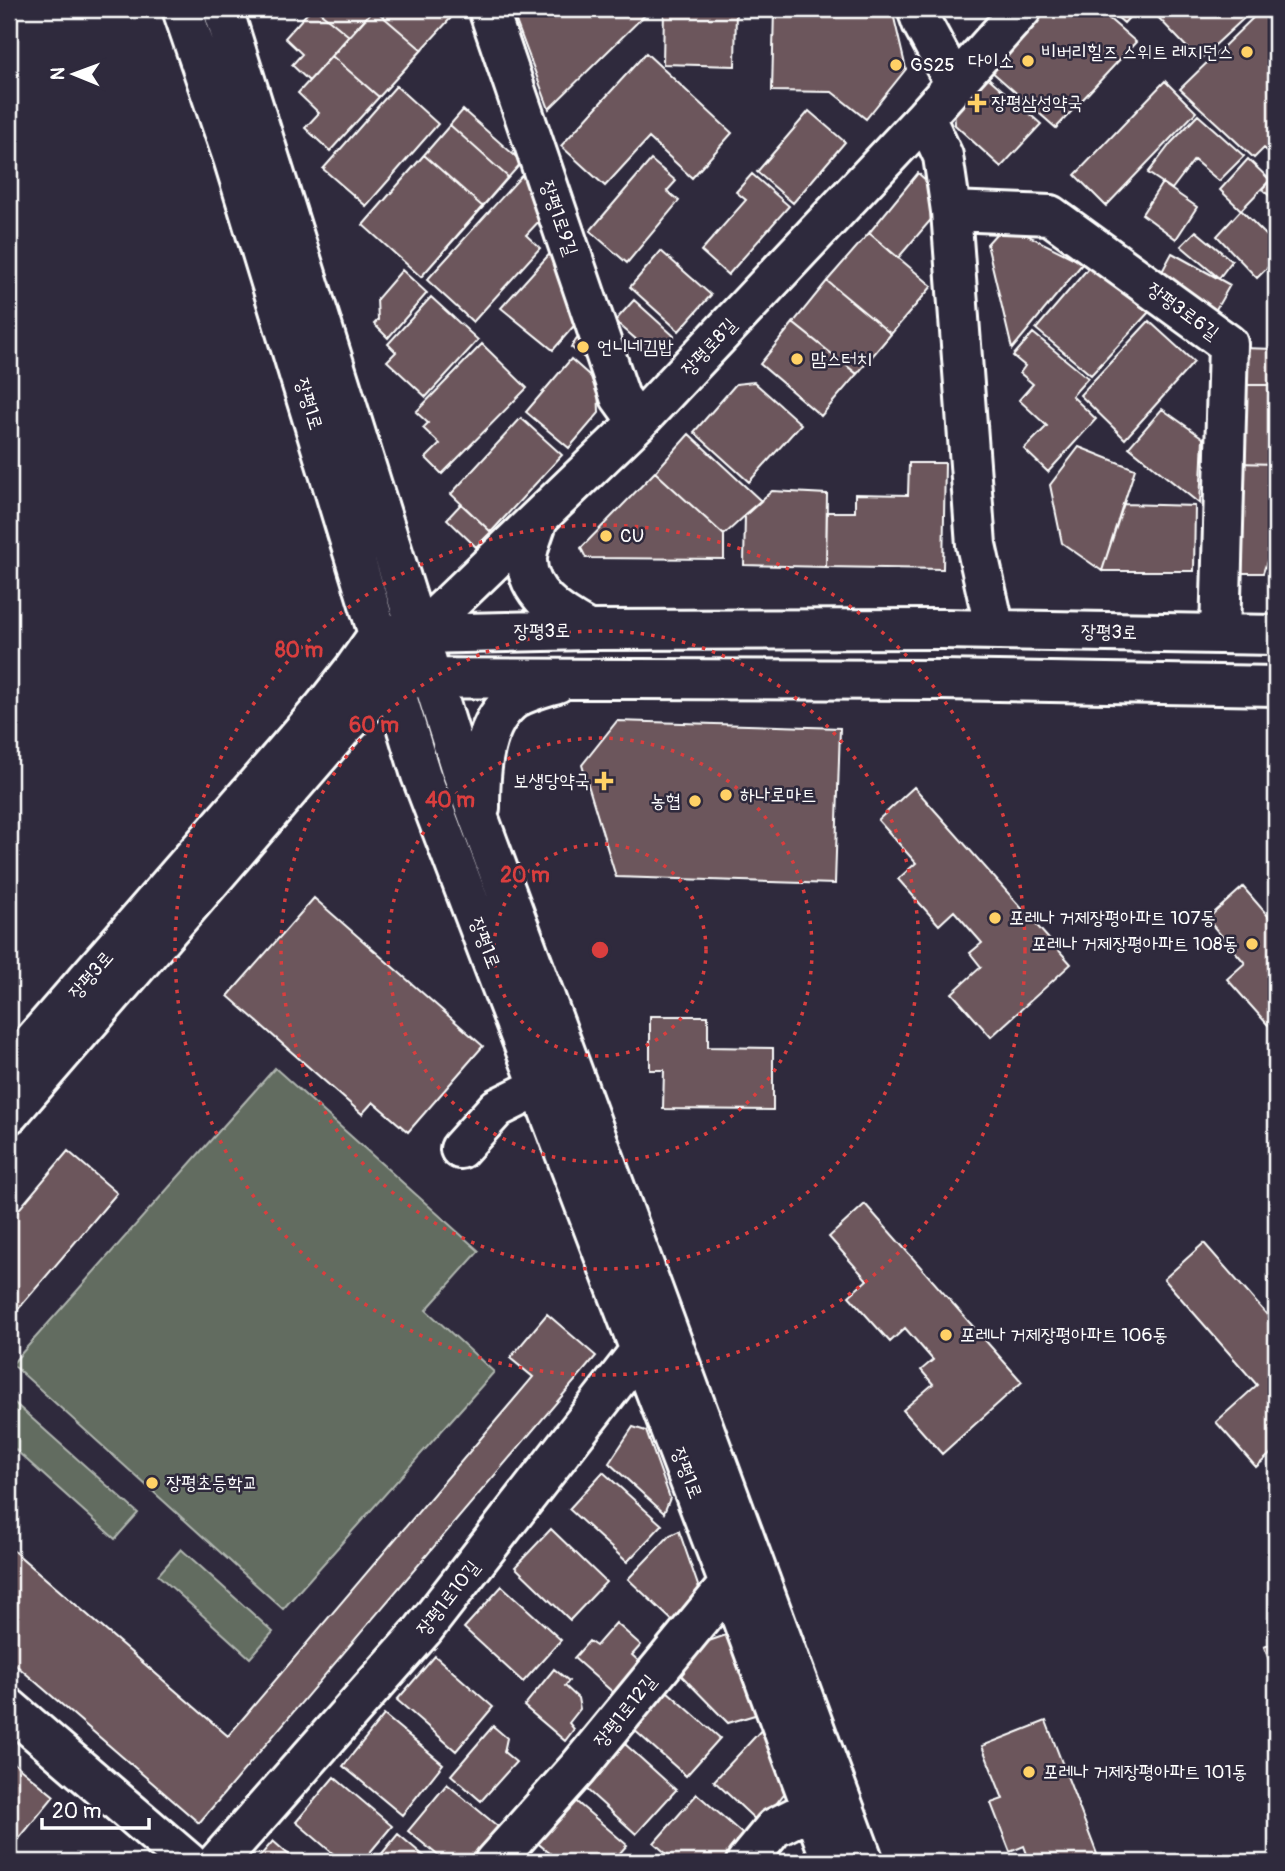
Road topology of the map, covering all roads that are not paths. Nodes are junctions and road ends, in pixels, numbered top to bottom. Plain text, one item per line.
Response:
1 (182, 9) edge
2 (223, 9) edge
3 (488, 9) edge
4 (917, 9) edge
5 (1022, 9) edge
6 (955, 84) junction
7 (925, 117) junction
8 (951, 211) junction
9 (638, 422) junction
10 (538, 519) junction
11 (588, 630) junction
12 (995, 630) junction
13 (418, 634) junction
14 (1220, 634) junction
15 (378, 635) junction
16 (1276, 635) edge
17 (391, 678) junction
18 (432, 678) junction
19 (570, 679) junction
20 (1276, 686) edge
21 (480, 817) junction
22 (9, 1069) edge
23 (556, 1079) junction
24 (9, 1114) edge
25 (460, 1149) dead end
26 (663, 1320) junction
27 (640, 1350) junction
28 (740, 1571) junction
29 (9, 1708) edge
30 (825, 1802) junction
31 (188, 1862) edge
32 (217, 1862) edge
33 (494, 1862) edge
34 (746, 1862) edge
35 (832, 1862) edge
36 (864, 1862) edge

1 - 15 street, 장평1로
2 - 13 street, 장평1로
3 - 9 street, 장평1로9길
4 - 6 street
5 - 6 street, 장평로8길
6 - 7 street, 장평로8길
7 - 8 street
7 - 9 street, 장평로8길
8 - 12 street
8 - 14 street, 장평3로6길
9 - 10 street, 장평로8길
10 - 11 street
10 - 13 street, 장평로8길
11 - 12 street, 장평3로
11 - 13 street, 장평3로
12 - 14 street, 장평3로
13 - 15 street, 장평3로
13 - 17 street, 장평로8길
13 - 18 street, 장평1로
14 - 16 street, 장평3로
15 - 17 street, 장평1로
15 - 22 street, 장평3로
17 - 18 street
17 - 23 street, 장평1로
17 - 24 street, 장평3로
18 - 19 street
18 - 21 street, 장평1로
19 - 20 street
19 - 21 street
21 - 23 street, 장평1로
23 - 25 street
23 - 26 street, 장평1로
23 - 27 street, 장평1로
26 - 27 street, 장평1로10길
26 - 28 street, 장평1로
27 - 28 street, 장평1로
27 - 32 street, 장평1로10길
28 - 30 street, 장평1로
28 - 33 street, 장평1로12길
29 - 31 street
30 - 34 street
30 - 35 street, 장평1로
30 - 36 street, 장평1로

